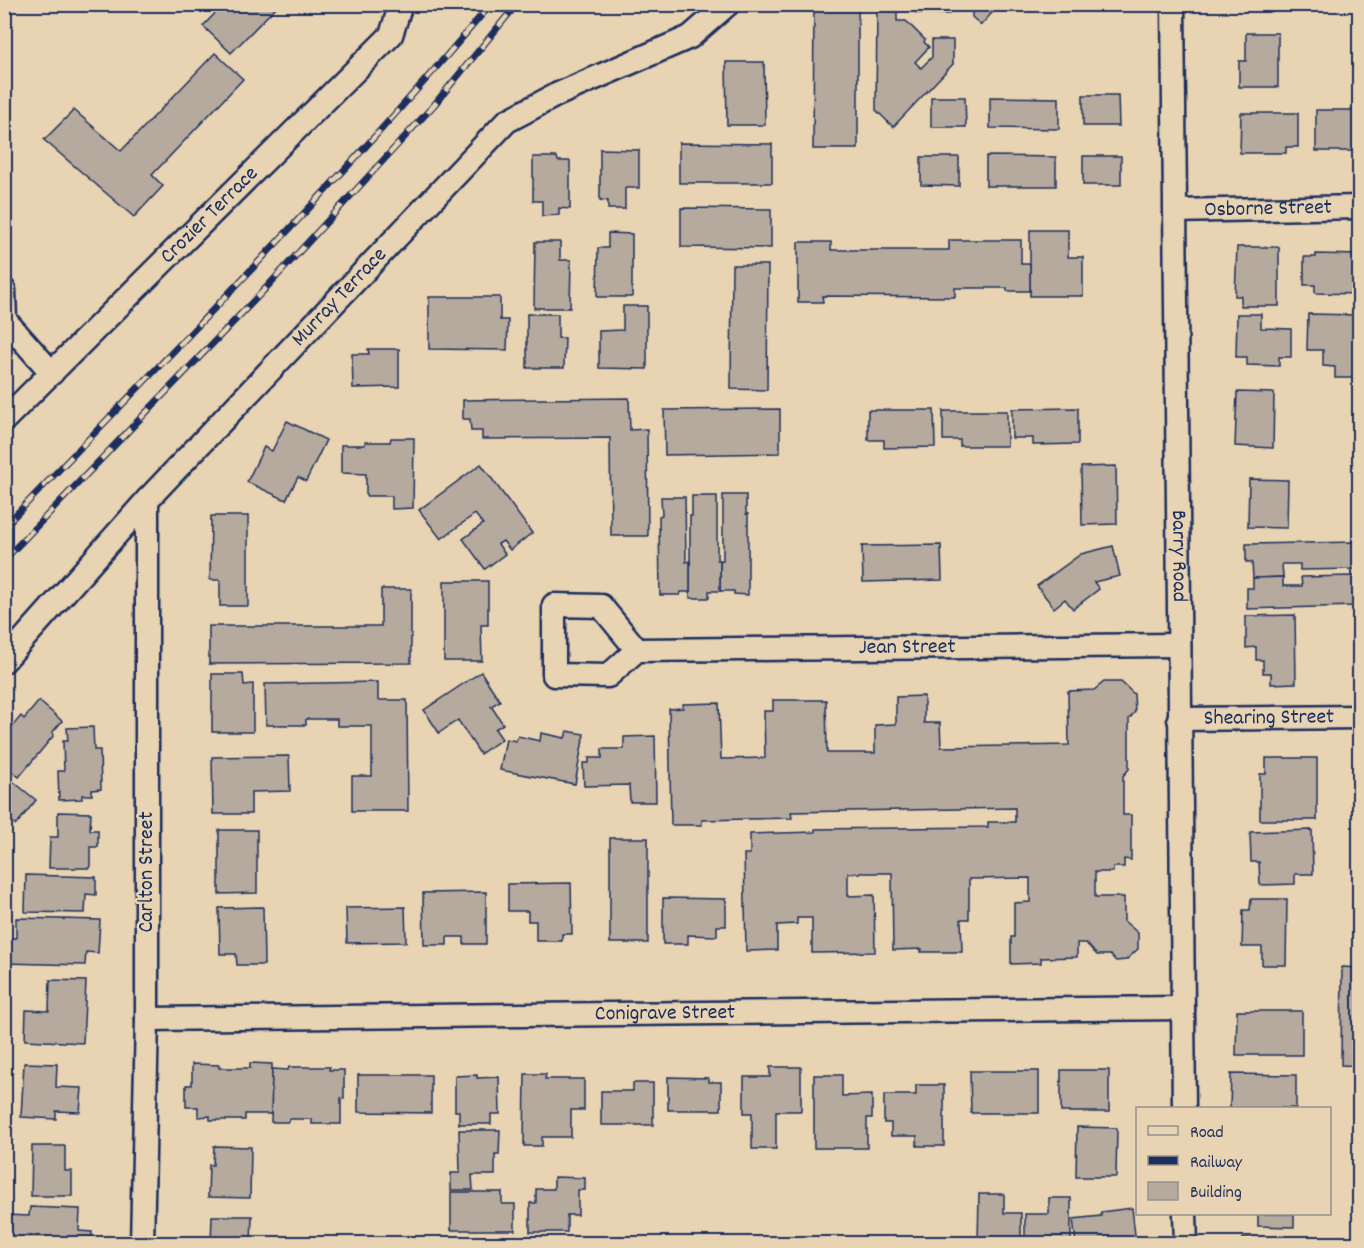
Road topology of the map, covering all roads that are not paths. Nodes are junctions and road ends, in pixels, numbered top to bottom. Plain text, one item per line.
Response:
1 (401, 4) edge
2 (728, 4) edge
3 (1173, 4) edge
4 (1359, 207) edge
5 (1175, 211) junction
6 (4, 290) edge
7 (52, 373) junction
8 (4, 420) edge
9 (147, 500) junction
10 (1179, 645) junction
11 (636, 650) dead end
12 (4, 661) edge
13 (1359, 717) edge
14 (1179, 719) junction
15 (1183, 1008) junction
16 (147, 1019) junction
17 (1184, 1107) edge
18 (1185, 1215) edge
19 (142, 1244) edge
20 (1186, 1244) edge

1 - 7 street, Crozier Terrace
2 - 9 street, Murray Terrace
3 - 5 street, Barry Road
4 - 5 street, Osborne Street
5 - 10 street, Barry Road
6 - 7 street
7 - 8 street, Crozier Terrace
9 - 12 street, Murray Terrace
9 - 16 street, Carlton Street
10 - 11 street, Jean Street
10 - 14 street, Barry Road
13 - 14 street, Shearing Street
14 - 15 street, Barry Road
15 - 16 street, Conigrave Street
15 - 17 street, Barry Road
16 - 19 street, Carlton Street
18 - 20 street

